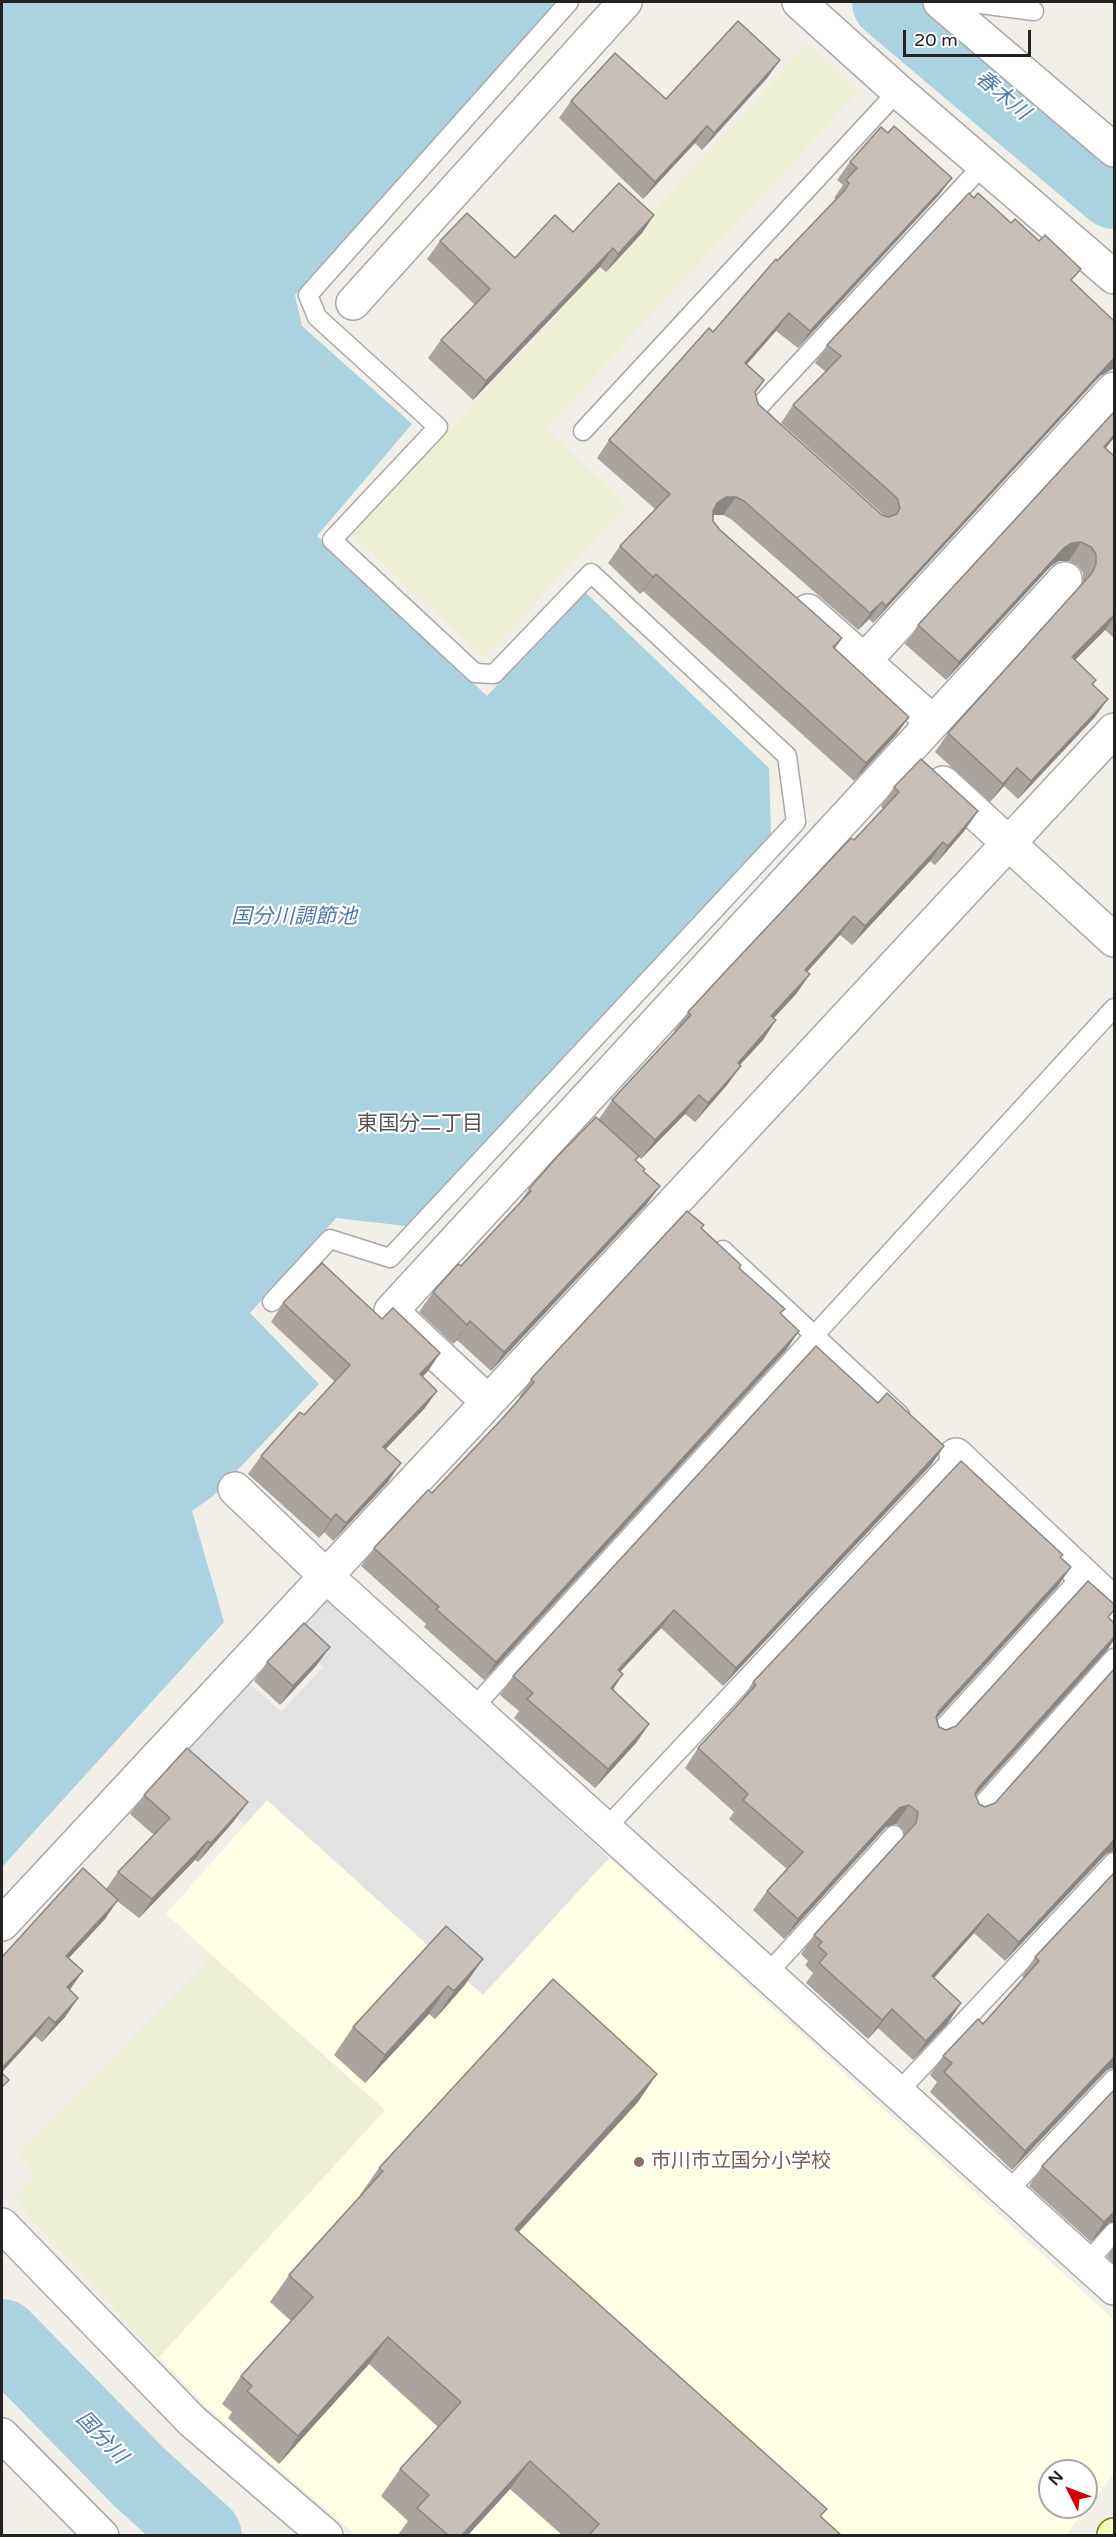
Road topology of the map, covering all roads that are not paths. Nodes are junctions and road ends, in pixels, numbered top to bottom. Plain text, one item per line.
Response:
1 (568, 2) edge
2 (625, 2) edge
3 (799, 2) edge
4 (947, 7) edge
5 (1034, 11) dead end
6 (898, 91) junction
7 (1114, 150) edge
8 (983, 165) junction
9 (1114, 277) edge
10 (353, 303) dead end
11 (1114, 389) edge
12 (583, 431) dead end
13 (780, 437) edge
14 (1065, 579) dead end
15 (787, 593) edge
16 (864, 662) junction
17 (933, 722) junction
18 (1114, 730) edge
19 (906, 751) junction
20 (1009, 843) junction
21 (1114, 940) edge
22 (1114, 1008) edge
23 (709, 1237) edge
24 (272, 1302) dead end
25 (814, 1335) junction
26 (487, 1401) junction
27 (915, 1430) edge
28 (948, 1457) joint
29 (235, 1489) dead end
30 (1083, 1575) junction
31 (326, 1576) junction
32 (1114, 1604) edge
33 (1114, 1658) edge
34 (473, 1708) junction
35 (934, 1738) edge
36 (973, 1815) edge
37 (606, 1828) junction
38 (894, 1835) edge
39 (1114, 1862) edge
40 (2, 1924) edge
41 (766, 1974) junction
42 (1114, 2079) edge
43 (898, 2092) junction
44 (1008, 2191) junction
45 (2, 2225) edge
46 (1114, 2232) edge
47 (1087, 2263) junction
48 (1114, 2288) edge
49 (2, 2435) edge
50 (102, 2535) edge
51 (326, 2535) edge

1 - 24 lane
2 - 10 street
3 - 6 street
4 - 5 lane
4 - 7 street
6 - 8 street
6 - 12 lane
8 - 9 street
8 - 13 lane
11 - 16 street
14 - 17 street
15 - 16 street
16 - 17 street
17 - 19 street
18 - 20 street
19 - 20 street
19 - 26 street
20 - 21 street
20 - 26 street
22 - 25 lane
23 - 25 lane
25 - 27 lane
25 - 34 lane
26 - 31 street
28 - 30 street
28 - 37 lane
29 - 31 street
30 - 32 street
30 - 35 lane
31 - 34 street
31 - 40 street
33 - 36 lane
34 - 37 street
37 - 41 street
38 - 41 lane
39 - 43 lane
41 - 43 street
42 - 44 lane
43 - 44 street
44 - 47 street
45 - 51 street
46 - 47 lane
47 - 48 street
49 - 50 street

